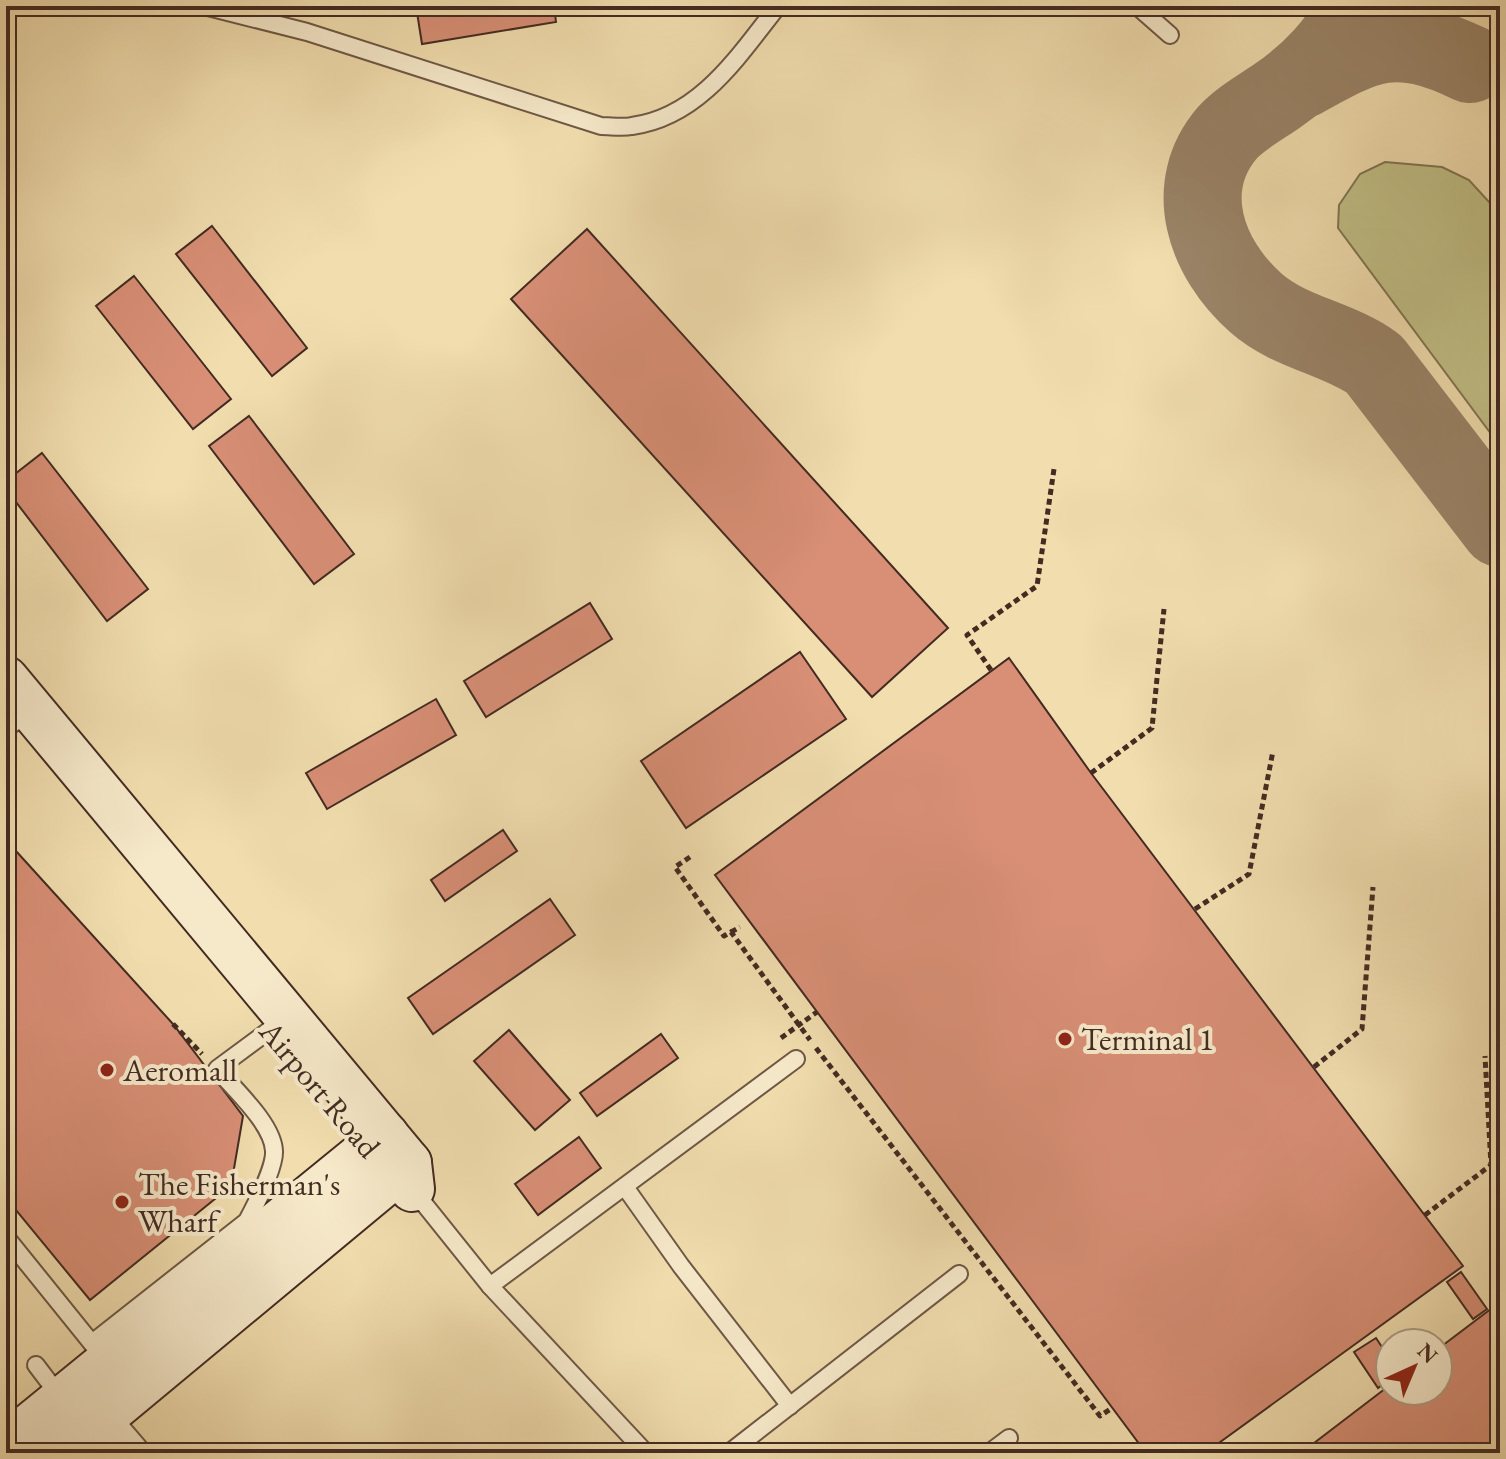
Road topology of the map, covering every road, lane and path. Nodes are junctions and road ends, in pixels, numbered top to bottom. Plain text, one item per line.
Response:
1 (204, 6) edge
2 (778, 6) edge
3 (1137, 6) edge
4 (1170, 35) dead end
5 (1054, 469) dead end
6 (1164, 609) dead end
7 (991, 670) dead end
8 (6, 679) edge
9 (9, 721) edge
10 (1273, 751) dead end
11 (1091, 773) dead end
12 (690, 857) dead end
13 (1373, 887) dead end
14 (1195, 909) dead end
15 (740, 927) dead end
16 (731, 932) junction
17 (817, 1012) dead end
18 (173, 1024) dead end
19 (798, 1025) junction
20 (271, 1029) junction
21 (781, 1038) dead end
22 (1485, 1056) dead end
23 (307, 1057) junction
24 (796, 1059) dead end
25 (1314, 1067) dead end
26 (217, 1069) junction
27 (394, 1162) junction
28 (625, 1187) junction
29 (1425, 1215) dead end
30 (6, 1237) edge
31 (959, 1274) dead end
32 (490, 1286) junction
33 (100, 1353) junction
34 (36, 1365) dead end
35 (62, 1399) junction
36 (790, 1406) junction
37 (1112, 1408) dead end
38 (103, 1418) junction
39 (1009, 1438) dead end
40 (6, 1445) edge
41 (60, 1453) edge
42 (133, 1453) edge
43 (646, 1453) edge
44 (729, 1453) edge
45 (989, 1453) edge

1 - 2 lane
3 - 4 lane
5 - 7 path
6 - 11 path
8 - 23 main road
9 - 20 main road, Airport Road
10 - 14 path
12 - 16 path
13 - 25 path
15 - 16 path
16 - 19 path
17 - 19 path
18 - 26 path
19 - 21 path
19 - 37 path
20 - 23 main road, Airport Road
20 - 26 lane
22 - 29 path
23 - 27 main road, Airport Road
24 - 28 lane
26 - 33 lane
27 - 32 lane, Airport Road
27 - 33 main road
27 - 38 main road
28 - 32 lane
28 - 36 lane
30 - 33 lane
31 - 36 lane
32 - 43 lane, Airport Road
33 - 35 main road
34 - 35 lane
35 - 40 main road
36 - 44 lane
38 - 41 main road
38 - 42 street
39 - 45 lane

